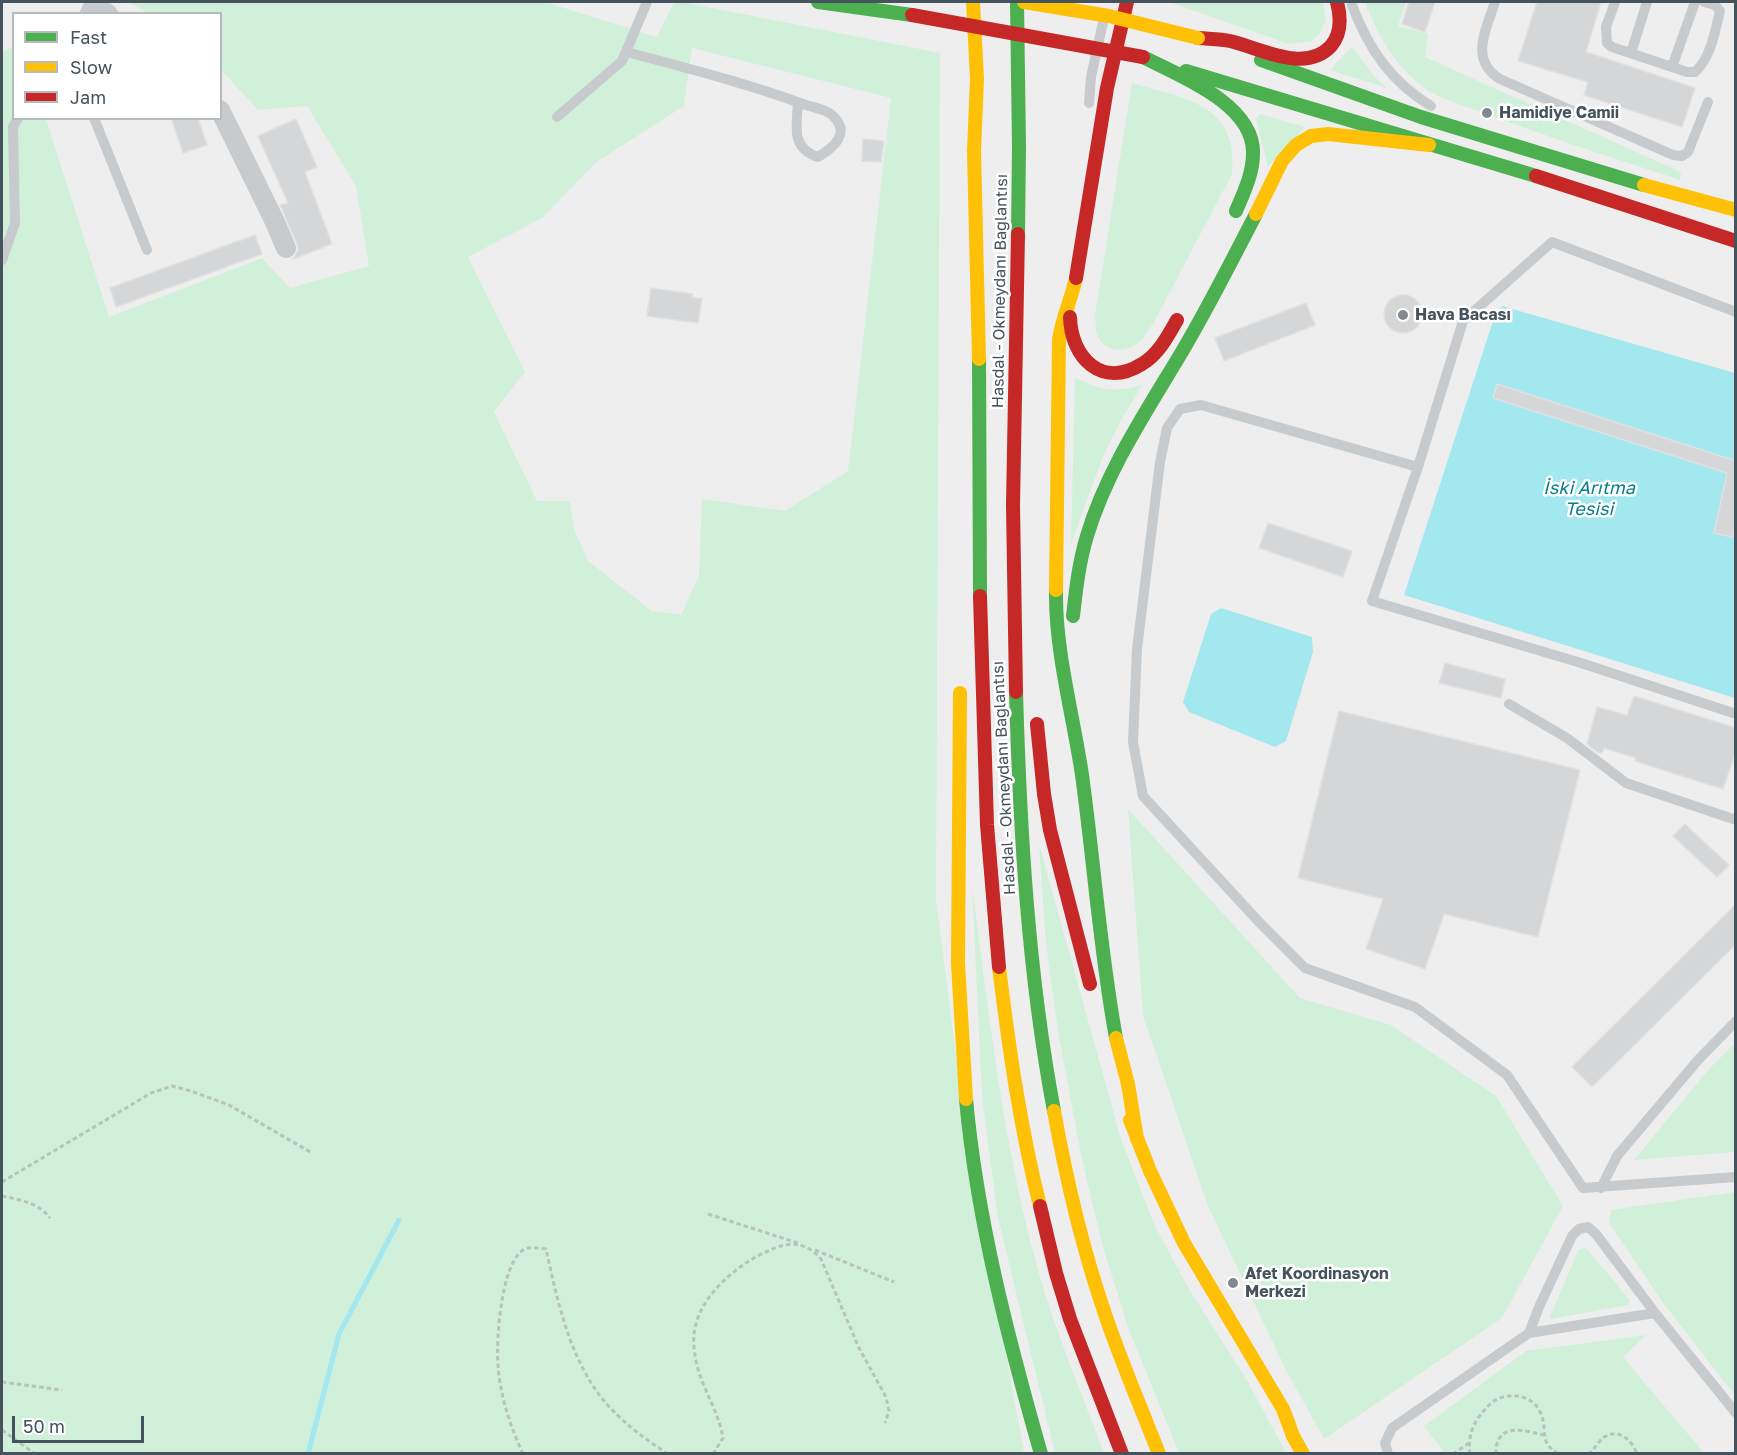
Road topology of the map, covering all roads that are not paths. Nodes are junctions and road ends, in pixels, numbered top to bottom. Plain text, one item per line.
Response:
1 (92, 2) edge
2 (647, 2) edge
3 (818, 2) edge
4 (973, 2) edge
5 (1017, 2) edge
6 (1108, 2) edge
7 (1127, 2) edge
8 (1337, 2) edge
9 (1351, 2) edge
10 (1495, 2) edge
11 (1614, 2) edge
12 (1647, 2) edge
13 (1695, 2) edge
14 (1704, 2) edge
15 (950, 5) dead end
16 (1030, 10) edge
17 (104, 12) edge
18 (1198, 38) junction
19 (955, 41) dead end
20 (627, 52) junction
21 (1631, 53) junction
22 (1143, 57) junction
23 (1672, 67) junction
24 (1018, 82) junction
25 (961, 88) dead end
26 (798, 102) junction
27 (1708, 102) dead end
28 (1088, 111) dead end
29 (222, 114) edge
30 (557, 117) dead end
31 (17, 120) edge
32 (95, 120) edge
33 (974, 134) junction
34 (1507, 142) junction
35 (1429, 144) junction
36 (1081, 180) dead end
37 (1688, 198) junction
38 (1736, 210) edge
39 (1231, 220) dead end
40 (1736, 220) edge
41 (1736, 241) edge
42 (286, 248) dead end
43 (147, 250) dead end
44 (2, 260) edge
45 (1070, 303) junction
46 (1183, 309) dead end
47 (1736, 312) edge
48 (979, 370) junction
49 (965, 412) dead end
50 (1014, 436) junction
51 (1418, 467) junction
52 (1026, 495) dead end
53 (960, 681) dead end
54 (1509, 704) dead end
55 (1036, 714) dead end
56 (1736, 714) edge
57 (1075, 726) junction
58 (1736, 820) edge
59 (1736, 1021) edge
60 (1137, 1139) junction
61 (1736, 1177) edge
62 (1601, 1188) junction
63 (1655, 1313) junction
64 (1529, 1333) junction
65 (1736, 1413) edge
66 (1308, 1449) edge
67 (1041, 1454) edge
68 (1122, 1454) edge
69 (1159, 1454) edge
70 (1388, 1454) edge

1 - 17 street
2 - 20 lane
3 - 22 main road, bridge
4 - 33 main road
5 - 24 main road, Hasdal - Okmeydanı Bağlantısı
6 - 28 lane
7 - 45 main road
8 - 18 main road
9 - 34 lane
10 - 27 lane
11 - 21 lane
12 - 21 lane
13 - 23 lane
14 - 23 lane
15 - 19 main road
16 - 18 main road, bridge
16 - 24 main road
18 - 34 main road
20 - 26 lane
20 - 30 lane
21 - 23 lane
22 - 35 main road
22 - 39 main road
24 - 50 main road, Hasdal - Okmeydanı Bağlantısı
25 - 33 main road
26 - 26 lane
29 - 42 street
31 - 44 lane
32 - 43 lane
33 - 48 main road, Hasdal - Okmeydanı Bağlantısı
34 - 37 main road
35 - 41 main road
35 - 57 main road
36 - 45 lane
37 - 38 main road
37 - 40 main road
45 - 46 main road
45 - 57 main road
47 - 51 lane
48 - 49 main road
48 - 68 main road, Hasdal - Okmeydanı Bağlantısı
50 - 52 main road
50 - 69 main road, Hasdal - Okmeydanı Bağlantısı
51 - 56 lane
51 - 62 lane
53 - 67 main road
54 - 58 lane
55 - 60 main road
57 - 60 main road
59 - 62 lane
60 - 66 main road
61 - 62 lane
63 - 64 lane
63 - 64 lane
63 - 65 lane
64 - 70 lane

